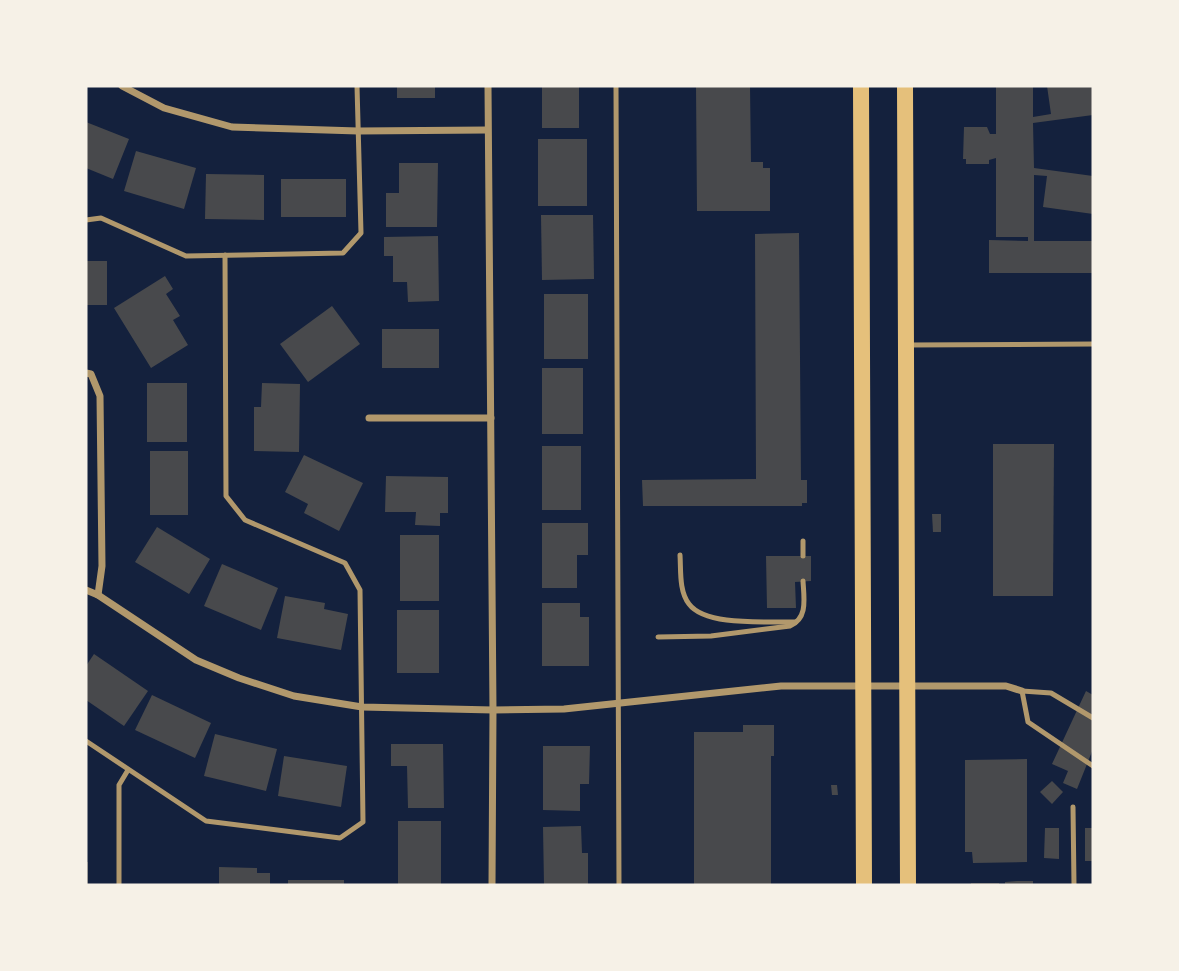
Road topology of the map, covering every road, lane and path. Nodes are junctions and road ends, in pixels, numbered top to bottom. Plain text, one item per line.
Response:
1 (122, 86) edge
2 (357, 86) edge
3 (488, 86) edge
4 (616, 86) edge
5 (861, 86) edge
6 (905, 86) edge
7 (487, 130) junction
8 (358, 131) junction
9 (86, 220) edge
10 (225, 255) junction
11 (1093, 344) edge
12 (907, 345) junction
13 (86, 373) edge
14 (369, 418) dead end
15 (491, 418) junction
16 (803, 541) dead end
17 (680, 555) dead end
18 (803, 556) dead end
19 (803, 581) dead end
20 (86, 590) edge
21 (98, 595) junction
22 (799, 622) junction
23 (658, 636) dead end
24 (863, 685) junction
25 (908, 685) junction
26 (1022, 691) junction
27 (619, 704) junction
28 (362, 707) junction
29 (494, 710) junction
30 (1093, 718) edge
31 (86, 741) edge
32 (1093, 766) edge
33 (128, 770) junction
34 (1073, 807) dead end
35 (119, 885) edge
36 (492, 885) edge
37 (620, 885) edge
38 (864, 885) edge
39 (908, 885) edge
40 (1074, 885) edge

1 - 8 street
2 - 8 lane
3 - 7 street
4 - 27 lane
5 - 24 main road
6 - 12 main road
7 - 8 street
7 - 15 street
8 - 10 lane
9 - 10 lane
10 - 28 lane
11 - 12 lane
12 - 25 main road
13 - 21 street
14 - 15 street
15 - 29 street
16 - 18 lane
17 - 22 lane
19 - 22 lane
20 - 21 street
21 - 28 street
22 - 23 lane
24 - 25 street
24 - 27 street
24 - 38 main road
25 - 26 street
25 - 39 main road
26 - 30 lane
26 - 32 lane
27 - 29 street
27 - 37 lane
28 - 29 street
28 - 33 lane
29 - 36 street
31 - 33 lane
33 - 35 lane
34 - 40 lane

